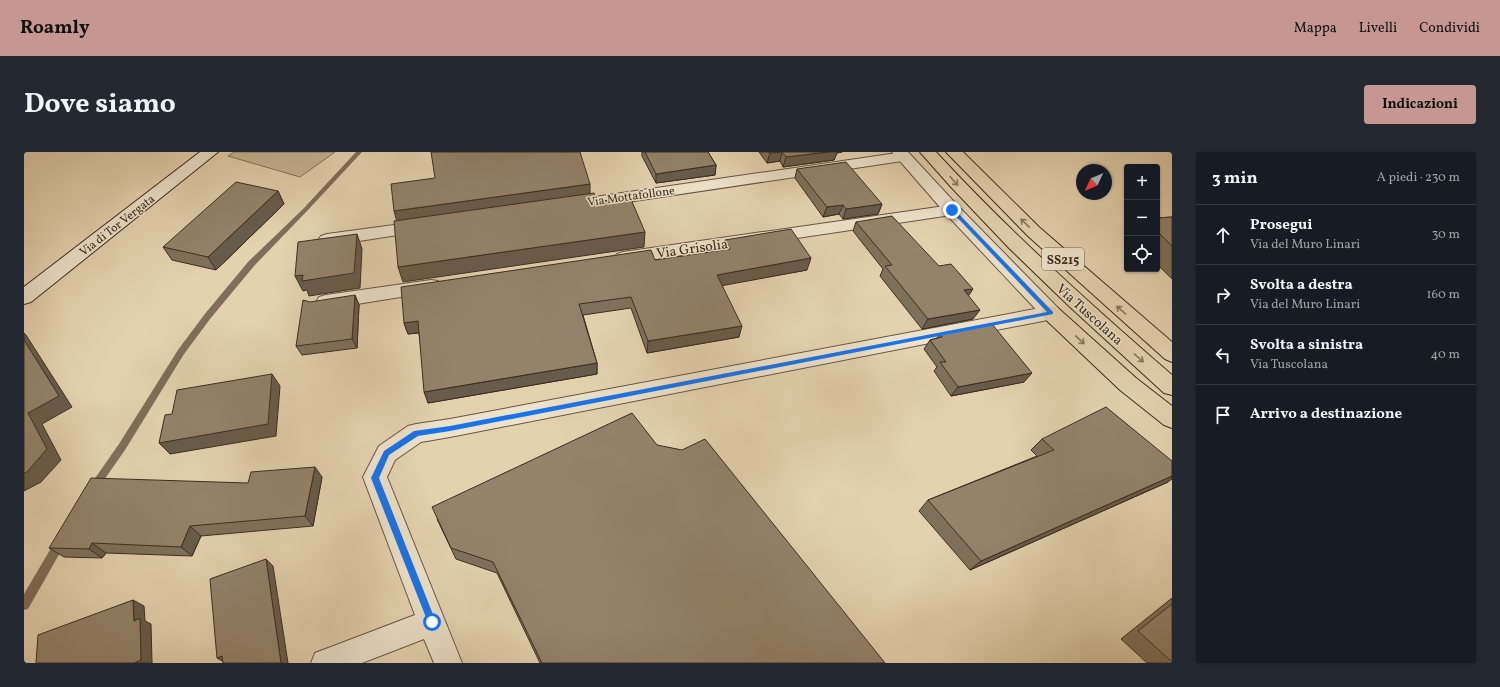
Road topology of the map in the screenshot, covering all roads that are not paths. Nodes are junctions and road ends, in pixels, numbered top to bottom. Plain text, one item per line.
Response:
1 (210, 152) edge
2 (928, 152) edge
3 (956, 154) edge
4 (902, 155) edge
5 (553, 208) edge
6 (952, 210) junction
7 (443, 223) edge
8 (310, 242) edge
9 (605, 260) edge
10 (448, 284) edge
11 (24, 297) edge
12 (314, 303) edge
13 (1051, 313) junction
14 (1172, 354) edge
15 (1172, 386) edge
16 (1172, 419) edge
17 (432, 622) junction
18 (326, 663) edge
19 (448, 663) edge

1 - 11 street, Via di Tor Vergata
2 -> 15 main road, Via Tuscolana / SS215
14 -> 3 main road, Via Tuscolana / SS215
4 - 5 street, Via Mottafollone
4 - 6 street, Via Tuscolana
6 - 9 street, Via Grisolia
6 - 13 street, Via Tuscolana
7 - 8 street
10 - 12 street
13 -> 16 main road
13 - 17 street
17 - 18 street
17 - 19 street

